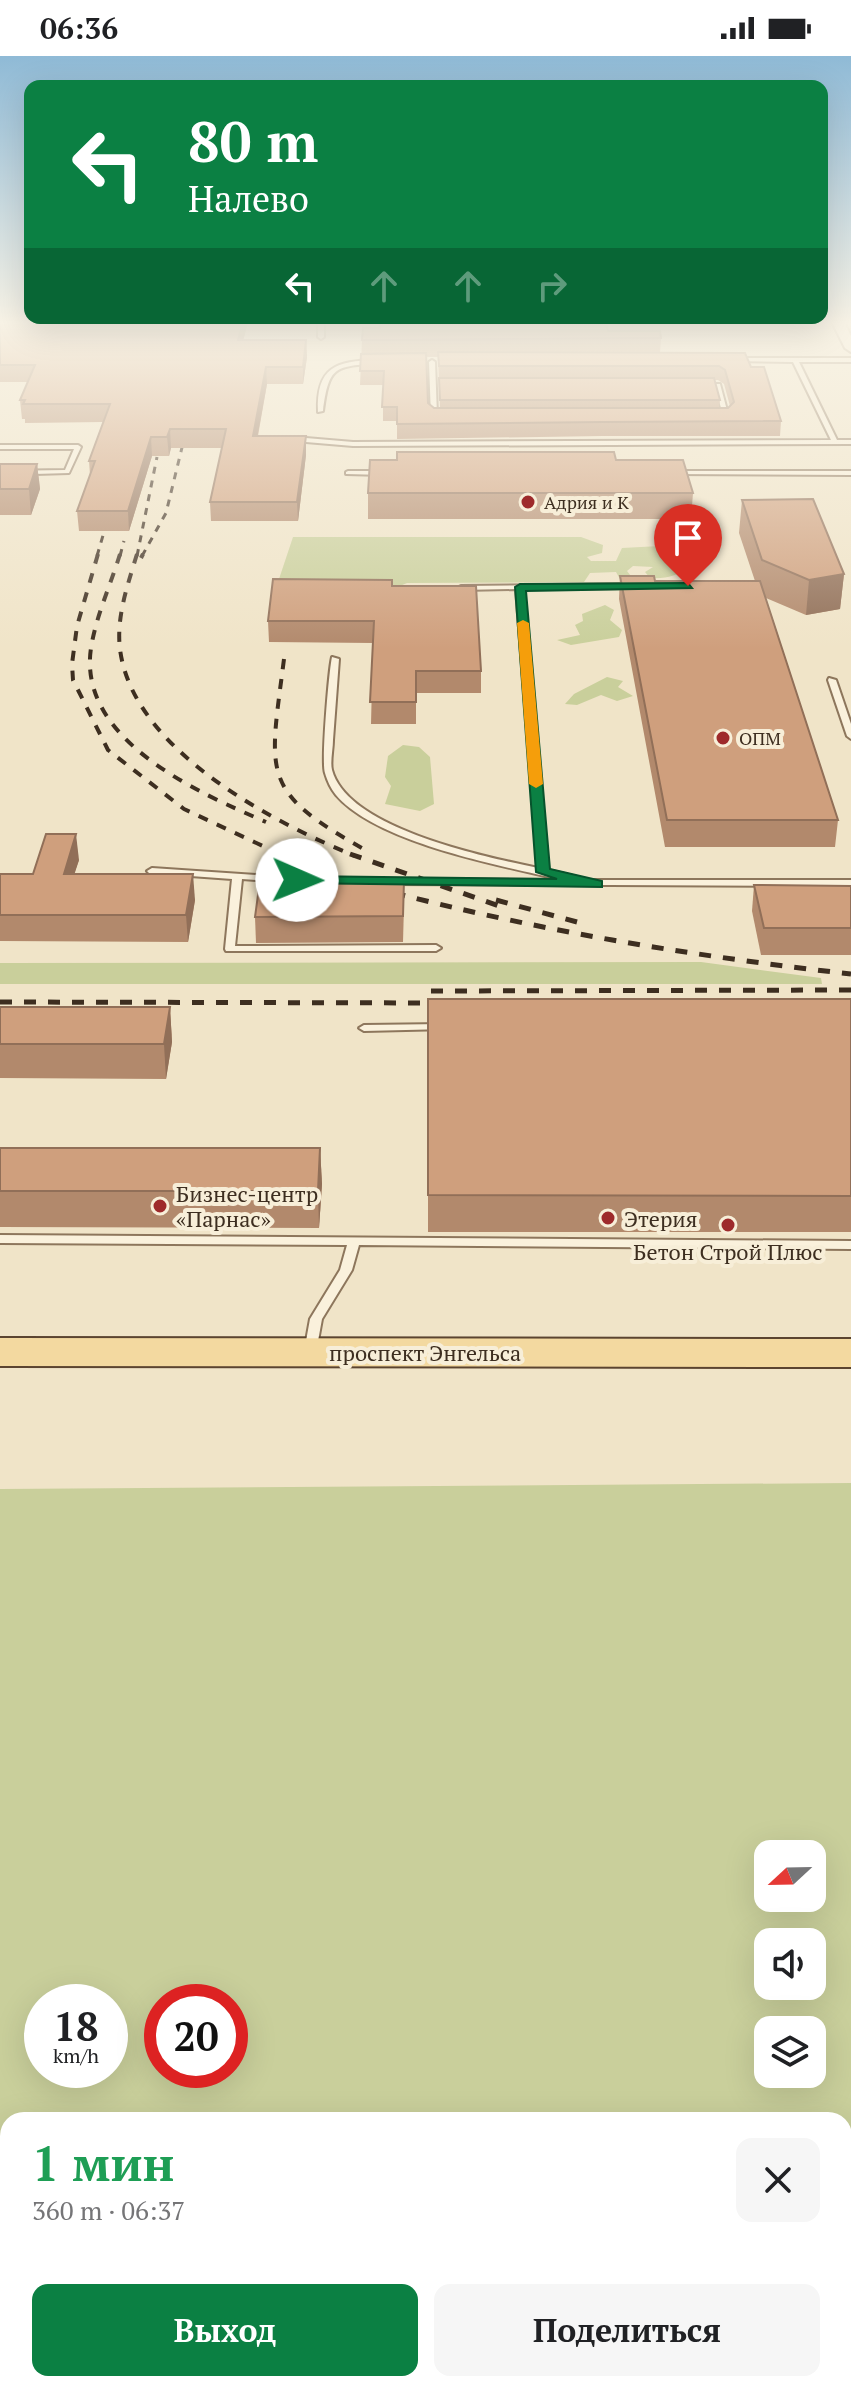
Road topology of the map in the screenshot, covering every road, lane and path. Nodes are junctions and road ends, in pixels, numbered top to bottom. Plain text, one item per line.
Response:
1 (830, 431) edge
2 (306, 440) edge
3 (835, 442) junction
4 (851, 442) edge
5 (0, 447) edge
6 (0, 473) edge
7 (348, 473) dead end
8 (395, 473) edge
9 (662, 473) edge
10 (851, 473) edge
11 (643, 586) edge
12 (520, 587) junction
13 (446, 588) edge
14 (335, 659) dead end
15 (832, 680) dead end
16 (851, 736) edge
17 (152, 871) edge
18 (543, 872) junction
19 (237, 879) junction
20 (312, 881) edge
21 (383, 882) edge
22 (851, 883) edge
23 (596, 884) junction
24 (436, 948) dead end
25 (456, 1027) edge
26 (364, 1028) dead end
27 (0, 1239) edge
28 (353, 1244) junction
29 (851, 1245) edge
30 (0, 1352) edge
31 (310, 1352) junction
32 (851, 1353) edge
33 (0, 1376) edge
34 (851, 1377) edge

1 - 3 lane
2 - 3 lane
3 - 4 lane
5 - 6 lane
7 - 8 lane
9 - 10 lane
11 - 12 lane
12 - 13 lane
12 - 18 lane
14 - 18 lane
15 - 16 lane
17 - 19 lane
18 - 23 lane
19 - 20 lane
19 - 24 lane
21 - 23 lane
22 - 23 lane
25 - 26 lane
27 - 28 lane
28 - 29 lane
28 - 31 lane
30 - 31 main road, проспект Энгельса
31 - 32 main road, проспект Энгельса
33 - 34 main road, проспект Энгельса

